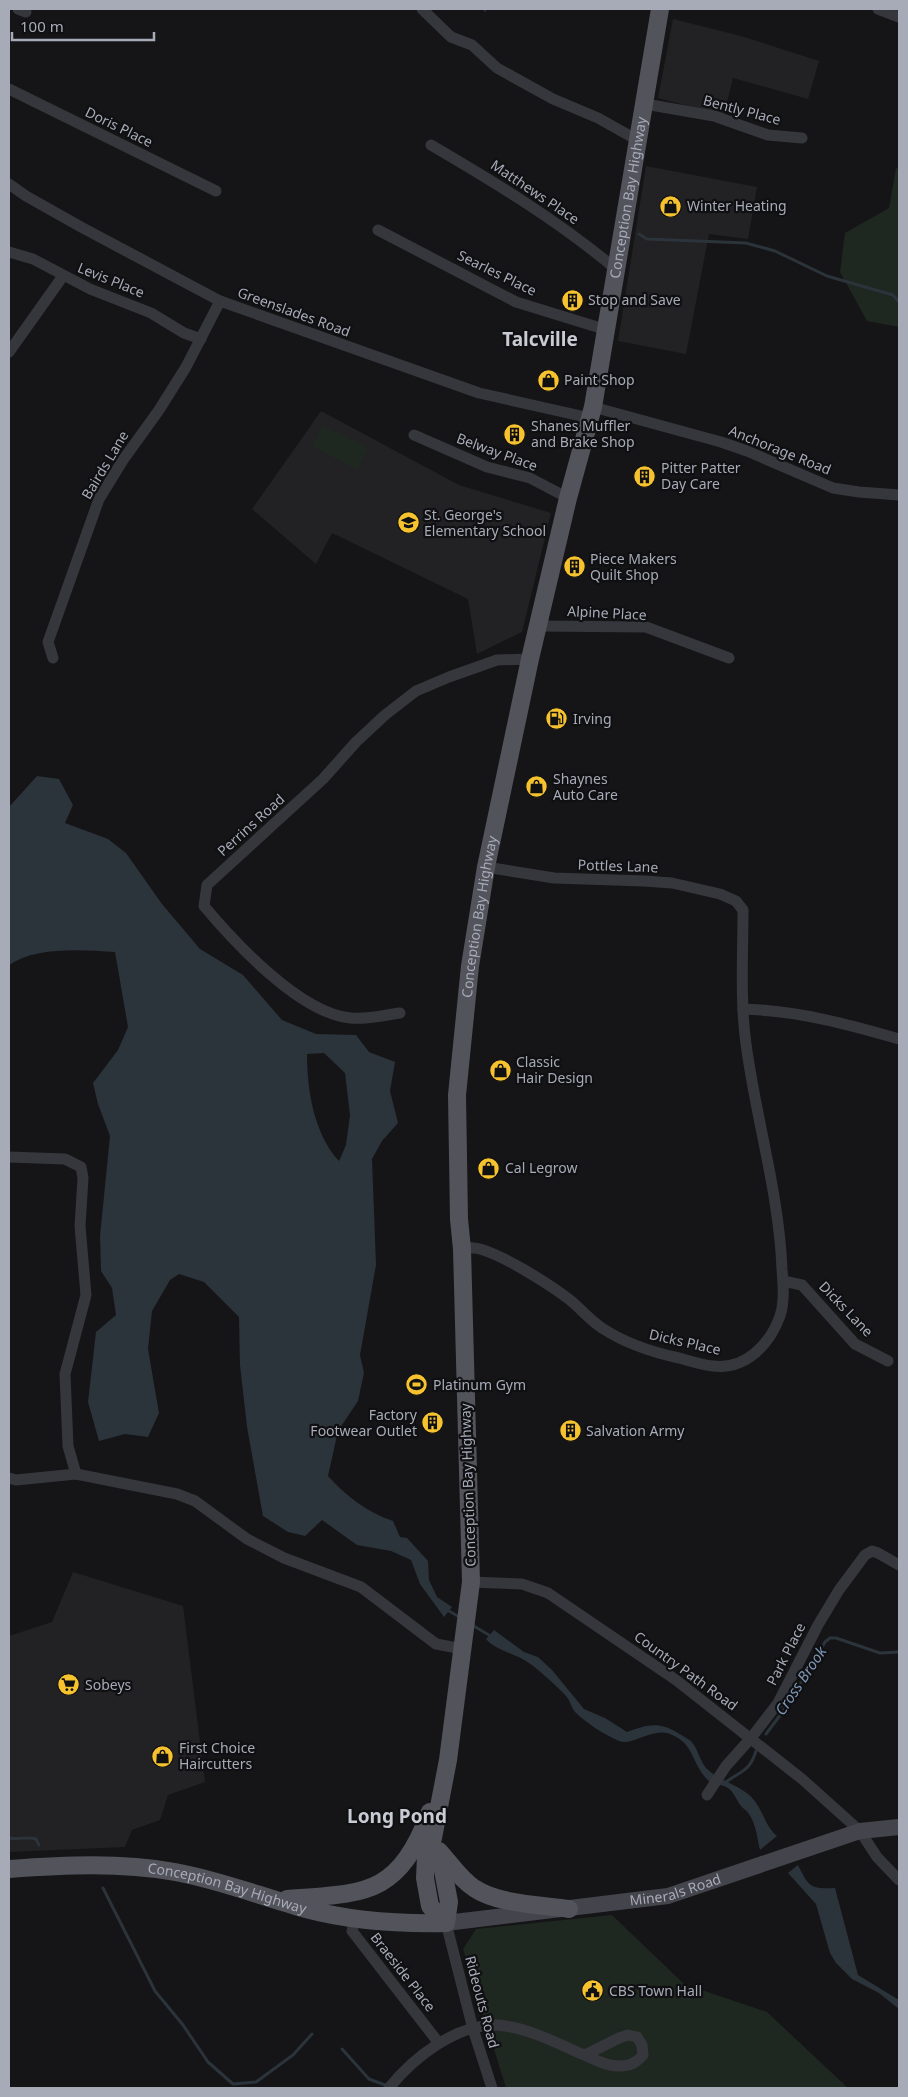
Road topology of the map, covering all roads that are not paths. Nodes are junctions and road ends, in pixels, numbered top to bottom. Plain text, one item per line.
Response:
1 (422, 9) edge
2 (660, 9) edge
3 (878, 9) edge
4 (899, 17) edge
5 (9, 89) edge
6 (645, 104) junction
7 (802, 138) dead end
8 (639, 140) junction
9 (431, 145) dead end
10 (9, 184) edge
11 (216, 191) dead end
12 (378, 230) dead end
13 (9, 252) edge
14 (617, 270) junction
15 (63, 276) junction
16 (220, 302) junction
17 (607, 330) junction
18 (201, 339) junction
19 (9, 352) edge
20 (591, 413) junction
21 (414, 435) dead end
22 (899, 495) edge
23 (568, 498) junction
24 (538, 626) junction
25 (53, 658) dead end
26 (729, 658) dead end
27 (530, 659) junction
28 (486, 867) junction
29 (743, 910) joint
30 (743, 1009) junction
31 (400, 1013) dead end
32 (899, 1038) edge
33 (9, 1157) edge
34 (462, 1249) junction
35 (782, 1281) junction
36 (888, 1360) dead end
37 (76, 1474) junction
38 (9, 1478) edge
39 (899, 1565) edge
40 (471, 1582) junction
41 (463, 1646) junction
42 (751, 1738) junction
43 (445, 1772) junction
44 (709, 1792) dead end
45 (899, 1827) edge
46 (860, 1831) junction
47 (436, 1844) junction
48 (9, 1869) edge
49 (899, 1880) edge
50 (276, 1899) junction
51 (569, 1909) junction
52 (354, 1918) junction
53 (446, 1923) junction
54 (473, 2029) junction
55 (438, 2042) junction
56 (585, 2055) dead end
57 (388, 2088) edge
58 (492, 2088) edge

1 - 8 street
2 - 6 main road, Conception Bay Highway
3 - 4 street
5 - 11 street, Doris Place
6 - 7 street, Bently Place
6 - 8 main road, Conception Bay Highway
8 - 14 main road, Conception Bay Highway
9 - 14 street, Matthews Place
10 - 16 street, Greenslades Road
12 - 17 street, Searles Place
13 - 15 street, Levis Place
14 - 17 main road, Conception Bay Highway
15 - 18 street, Levis Place
15 - 19 street
16 - 18 street, Bairds Lane
16 - 20 street, Greenslades Road
17 - 20 main road, Conception Bay Highway
18 - 25 street, Bairds Lane
20 - 22 street, Anchorage Road
20 - 23 main road, Conception Bay Highway
21 - 23 street, Belway Place
23 - 24 main road, Conception Bay Highway
24 - 26 street, Alpine Place
24 - 27 main road, Conception Bay Highway
27 - 28 main road, Conception Bay Highway
27 - 31 street, Perrins Road
28 - 29 street, Pottles Lane
28 - 34 main road, Conception Bay Highway
29 - 30 street, Dicks Place
30 - 32 street
30 - 35 street, Dicks Place
33 - 37 street
34 - 35 street, Dicks Place
34 - 40 main road, Conception Bay Highway
35 - 36 street, Dicks Lane
37 - 38 street
37 - 41 street
39 - 42 street, Park Place
40 - 41 main road, Conception Bay Highway
40 - 42 street, Country Path Road
41 - 43 main road, Conception Bay Highway
42 - 44 street, Park Place
42 - 46 street, Country Path Road
43 - 47 main road, Conception Bay Highway
43 - 50 main road
45 - 46 street, Minerals Road
46 - 49 street, Country Path Road
46 - 51 street, Minerals Road
47 - 51 main road
47 - 53 main road, Conception Bay Highway
48 - 50 main road, Conception Bay Highway
50 - 52 main road, Conception Bay Highway
51 - 53 street, Minerals Road
52 - 53 main road, Conception Bay Highway
52 - 55 street, Braeside Place
53 - 54 street, Rideouts Road
54 - 55 street
54 - 56 street
54 - 58 street, Rideouts Road
55 - 57 street

